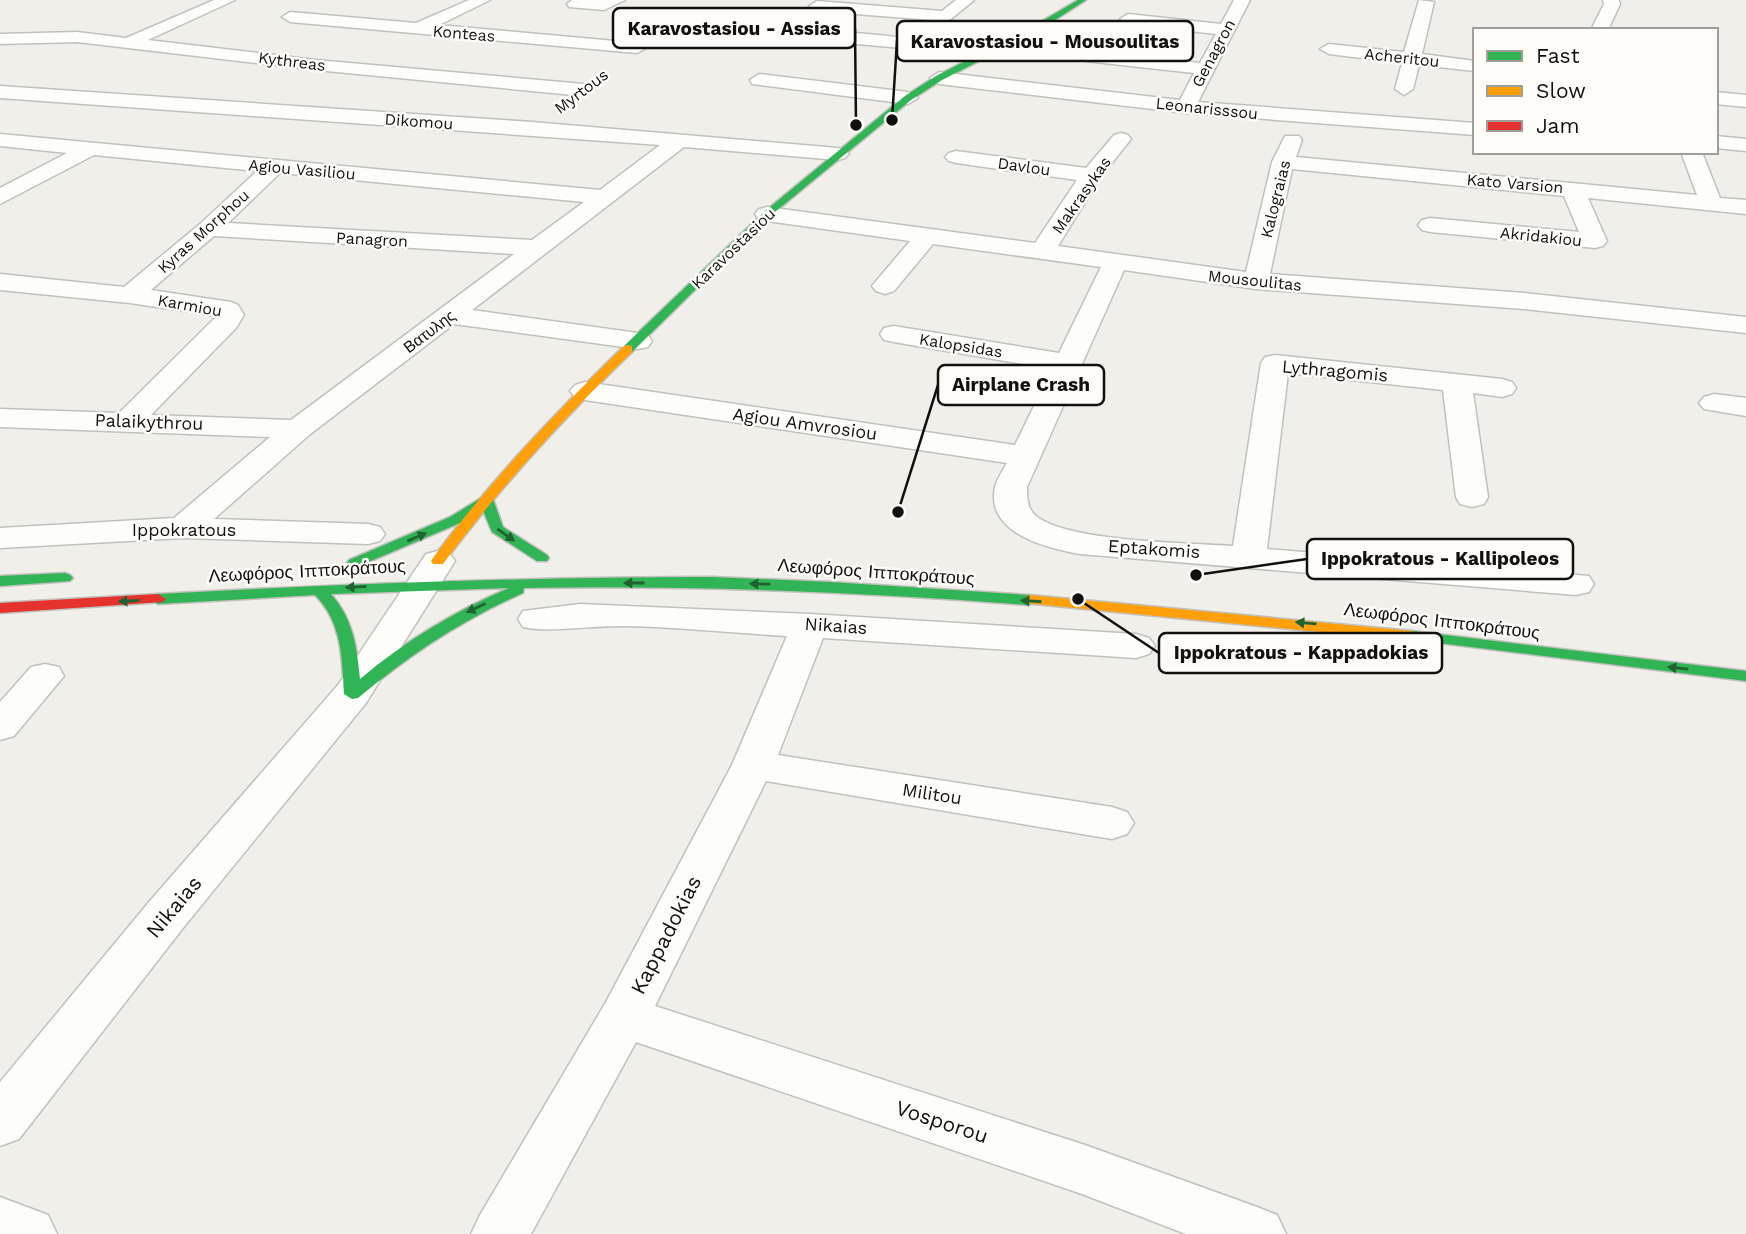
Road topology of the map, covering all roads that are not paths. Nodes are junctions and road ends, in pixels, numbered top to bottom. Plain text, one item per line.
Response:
1 (227, 0) edge
2 (326, 0) edge
3 (482, 0) edge
4 (617, 0) edge
5 (965, 0) edge
6 (1083, 0) edge
7 (1242, 0) edge
8 (1611, 0) edge
9 (1426, 2) edge
10 (575, 4) dead end
11 (685, 8) dead end
12 (812, 9) edge
13 (1128, 19) dead end
14 (0, 26) edge
15 (1600, 28) edge
16 (417, 29) junction
17 (1225, 30) junction
18 (779, 32) junction
19 (652, 35) junction
20 (0, 39) edge
21 (245, 39) dead end
22 (131, 42) junction
23 (1329, 49) dead end
24 (218, 52) junction
25 (984, 54) junction
26 (1085, 56) dead end
27 (1411, 57) junction
28 (618, 62) dead end
29 (316, 65) junction
30 (1473, 66) edge
31 (1204, 69) junction
32 (600, 77) dead end
33 (939, 78) junction
34 (287, 80) dead end
35 (759, 80) dead end
36 (1404, 89) dead end
37 (584, 90) junction
38 (265, 92) dead end
39 (3, 94) edge
40 (908, 98) junction
41 (1718, 98) edge
42 (1746, 101) edge
43 (1186, 107) junction
44 (232, 109) junction
45 (1300, 117) junction
46 (532, 128) junction
47 (1473, 129) edge
48 (1121, 139) dead end
49 (0, 140) edge
50 (680, 140) junction
51 (1718, 142) edge
52 (1746, 145) edge
53 (90, 149) junction
54 (838, 154) junction
55 (1692, 154) edge
56 (956, 157) dead end
57 (1283, 162) junction
58 (275, 166) junction
59 (1091, 176) junction
60 (1572, 188) junction
61 (0, 197) edge
62 (604, 197) junction
63 (1711, 203) junction
64 (1746, 207) edge
65 (766, 214) junction
66 (1430, 225) dead end
67 (208, 229) junction
68 (928, 235) junction
69 (537, 248) junction
70 (1042, 252) junction
71 (1115, 263) junction
72 (1256, 281) junction
73 (0, 282) edge
74 (885, 286) dead end
75 (130, 295) junction
76 (450, 314) junction
77 (1746, 325) edge
78 (894, 334) dead end
79 (638, 341) junction
80 (1069, 363) junction
81 (1457, 383) junction
82 (1502, 388) dead end
83 (585, 391) junction
84 (1714, 403) dead end
85 (1746, 407) edge
86 (0, 418) edge
87 (128, 421) junction
88 (298, 429) junction
89 (1025, 456) junction
90 (1472, 497) dead end
91 (486, 499) junction
92 (183, 528) junction
93 (0, 538) edge
94 (355, 554) junction
95 (1249, 556) junction
96 (514, 559) dead end
97 (429, 566) junction
98 (82, 577) dead end
99 (0, 581) edge
100 (539, 582) junction
101 (1576, 584) dead end
102 (317, 589) junction
103 (0, 608) edge
104 (536, 619) dead end
105 (810, 625) junction
106 (1136, 646) dead end
107 (45, 676) dead end
108 (1746, 676) edge
109 (352, 694) junction
110 (0, 727) edge
111 (752, 765) junction
112 (1112, 824) dead end
113 (624, 1017) junction
114 (0, 1122) edge
115 (0, 1224) edge
116 (28, 1234) edge
117 (500, 1234) edge
118 (1257, 1234) edge

1 - 22 street
2 - 16 street, Konteas
3 - 16 street
4 - 10 street
5 - 12 street
6 - 25 main road, Karavostasiou
7 - 17 street, Genagron
8 - 15 street
9 - 27 street
11 - 19 street, Myrtous
12 - 18 street
13 - 17 street
14 - 20 street
16 - 19 street, Konteas
17 - 31 street, Genagron
18 - 19 street, Konteas
18 - 25 street, Konteas
19 - 28 street, Myrtous
20 - 22 street, Kythreas
21 - 24 street
22 - 24 street, Kythreas
23 - 27 street, Acheritou
24 - 29 street, Kythreas
25 - 33 main road, Karavostasiou
26 - 31 street
27 - 30 street, Acheritou
27 - 36 street
29 - 34 street
29 - 37 street, Kythreas
31 - 43 street, Genagron
32 - 37 street, Myrtous
33 - 40 main road, Karavostasiou
33 - 43 street, Leonarisssou
35 - 40 street
37 - 46 street, Myrtous
38 - 44 street
39 - 44 street, Dikomou
40 - 54 main road, Karavostasiou
41 - 42 street
43 - 45 street, Leonarisssou
44 - 46 street, Dikomou
45 - 47 street, Leonarisssou
45 - 57 street, Kalograias
46 - 50 street, Dikomou
48 - 59 street, Makrasykas
49 - 53 street, Agiou Vasiliou
50 - 54 street, Dikomou
50 - 62 street, Βατυλης
51 - 52 street
53 - 58 street, Agiou Vasiliou
53 - 61 street
54 - 65 main road, Karavostasiou
55 - 63 street
56 - 59 street, Davlou
57 - 60 street, Kato Varsion
57 - 72 street, Kalograias
58 - 62 street, Agiou Vasiliou
58 - 67 street, Kyras Morphou
59 - 70 street, Makrasykas
60 - 63 street, Kato Varsion
60 - 66 street, Akridakiou
62 - 69 street, Βατυλης
63 - 64 street, Kato Varsion
65 - 68 street, Mousoulitas
65 - 79 main road, Karavostasiou
67 - 69 street, Panagron
67 - 75 street, Kyras Morphou
68 - 70 street, Mousoulitas
68 - 74 street
69 - 76 street, Βατυλης
70 - 71 street, Mousoulitas
71 - 72 street, Mousoulitas
71 - 80 street, Eptakomis
72 - 77 street, Mousoulitas
73 - 75 street, Karmiou
75 - 87 street, Karmiou
76 - 79 street
76 - 88 street, Βατυλης
78 - 80 street, Kalopsidas
79 - 83 main road, Karavostasiou
80 - 89 street, Eptakomis
81 - 82 street, Lythragomis
81 - 90 street
81 - 95 street, Lythragomis
83 - 89 street, Agiou Amvrosiou
83 - 91 main road, Karavostasiou
84 - 85 street
86 - 87 street, Palaikythrou
87 - 88 street, Palaikythrou
88 - 92 street, Βατυλης
89 - 95 street, Eptakomis
94 -> 91 main road
91 -> 96 main road
91 - 97 main road, Karavostasiou
92 - 93 street, Ippokratous
92 - 94 street, Ippokratous
94 - 97 main road, Λεωφόρος Ιπποκράτους
95 - 101 street, Eptakomis
97 - 100 main road, Λεωφόρος Ιπποκράτους
97 -> 102 main road, Λεωφόρος Ιπποκράτους
97 - 109 street, Nikaias
98 - 99 main road
108 -> 100 main road, Λεωφόρος Ιπποκράτους
100 -> 109 main road
102 -> 103 main road, Λεωφόρος Ιπποκράτους
102 - 109 main road
104 - 105 street, Nikaias
105 - 106 street, Nikaias
105 - 111 street, Kappadokias
107 - 110 street
109 - 114 street, Nikaias
111 - 112 street, Militou
111 - 113 street, Kappadokias
113 - 117 street, Kappadokias
113 - 118 street, Vosporou
115 - 116 street

